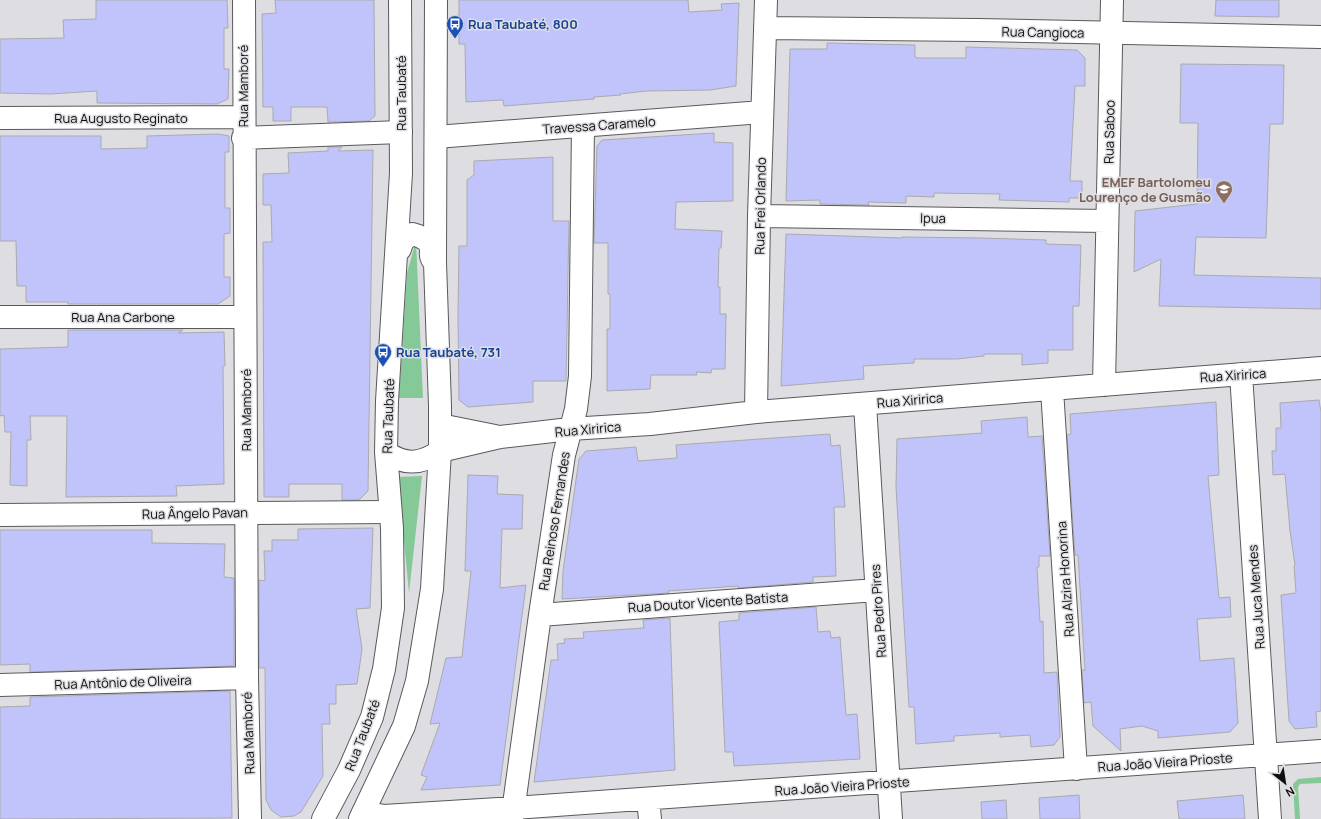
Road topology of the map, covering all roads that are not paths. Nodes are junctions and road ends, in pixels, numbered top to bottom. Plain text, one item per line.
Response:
1 (244, 0) edge
2 (400, 0) edge
3 (436, 0) edge
4 (766, 0) edge
5 (1112, 0) edge
6 (765, 28) junction
7 (1112, 33) junction
8 (1321, 37) edge
9 (762, 112) junction
10 (0, 118) edge
11 (582, 126) junction
12 (243, 127) junction
13 (401, 132) junction
14 (436, 137) junction
15 (759, 216) junction
16 (1107, 221) junction
17 (396, 254) junction
18 (435, 263) junction
19 (0, 317) edge
20 (245, 317) junction
21 (1321, 368) edge
22 (1241, 374) junction
23 (1104, 385) junction
24 (1052, 389) junction
25 (865, 404) junction
26 (756, 412) junction
27 (440, 425) junction
28 (570, 429) junction
29 (500, 437) junction
30 (440, 451) junction
31 (386, 452) junction
32 (390, 512) junction
33 (246, 513) junction
34 (0, 515) edge
35 (876, 590) junction
36 (540, 615) junction
37 (247, 678) junction
38 (0, 685) edge
39 (1321, 751) edge
40 (1266, 755) junction
41 (1076, 769) junction
42 (889, 783) junction
43 (649, 809) edge
44 (513, 814) edge
45 (362, 816) edge
46 (250, 819) edge
47 (323, 819) edge
48 (891, 819) edge
49 (1270, 819) edge

1 - 12 street, Rua Mamboré
2 - 13 street, Rua Taubaté
3 - 14 street
4 - 6 street, Rua Frei Orlando
5 - 7 street, Rua Saboo
6 - 7 street, Rua Cangioca
6 - 9 street, Rua Frei Orlando
7 - 8 street, Rua Cangioca
7 - 16 street, Rua Saboo
9 - 11 street, Travessa Caramelo
9 - 15 street, Rua Frei Orlando
10 - 12 street, Rua Augusto Reginato
11 - 14 street, Travessa Caramelo
11 - 28 street, Rua Reinoso Fernandes
12 - 13 street, Rua Augusto Reginato
12 - 20 street, Rua Mamboré
13 - 17 street, Rua Taubaté
14 - 18 street
15 - 16 street, Ipua
15 - 26 street, Rua Frei Orlando
16 - 23 street, Rua Saboo
17 - 18 street
17 - 31 street, Rua Taubaté
18 - 27 street
19 - 20 street, Rua Ana Carbone
20 - 33 street, Rua Mamboré
21 - 22 street, Rua Xiririca
22 - 23 street, Rua Xiririca
22 - 40 street, Rua Juca Mendes
23 - 24 street, Rua Xiririca
24 - 25 street, Rua Xiririca
24 - 41 street, Rua Alzira Honorina
25 - 26 street, Rua Xiririca
25 - 35 street, Rua Pedro Pires
26 - 28 street, Rua Xiririca
27 - 29 street, Rua Xiririca
27 - 30 street
28 - 29 street, Rua Xiririca
28 - 36 street, Rua Reinoso Fernandes
29 - 30 street, Rua Xiririca
30 - 31 street, Rua Xiririca
30 - 45 street
31 - 32 street, Rua Taubaté
32 - 33 street, Rua Ângelo Pavan
32 - 47 street, Rua Taubaté
33 - 34 street, Rua Ângelo Pavan
33 - 37 street, Rua Mamboré
35 - 36 street, Rua Doutor Vicente Batista
35 - 42 street, Rua Pedro Pires
36 - 44 street, Rua Reinoso Fernandes
37 - 38 street, Rua Antônio de Oliveira
37 - 46 street, Rua Mamboré
39 - 40 street, Rua João Vieira Prioste
40 - 41 street, Rua João Vieira Prioste
40 - 49 street, Rua Juca Mendes
41 - 42 street, Rua João Vieira Prioste
42 - 43 street, Rua João Vieira Prioste
42 - 48 street, Rua Pedro Pires
43 - 44 street, Rua João Vieira Prioste
44 - 45 street, Rua João Vieira Prioste

